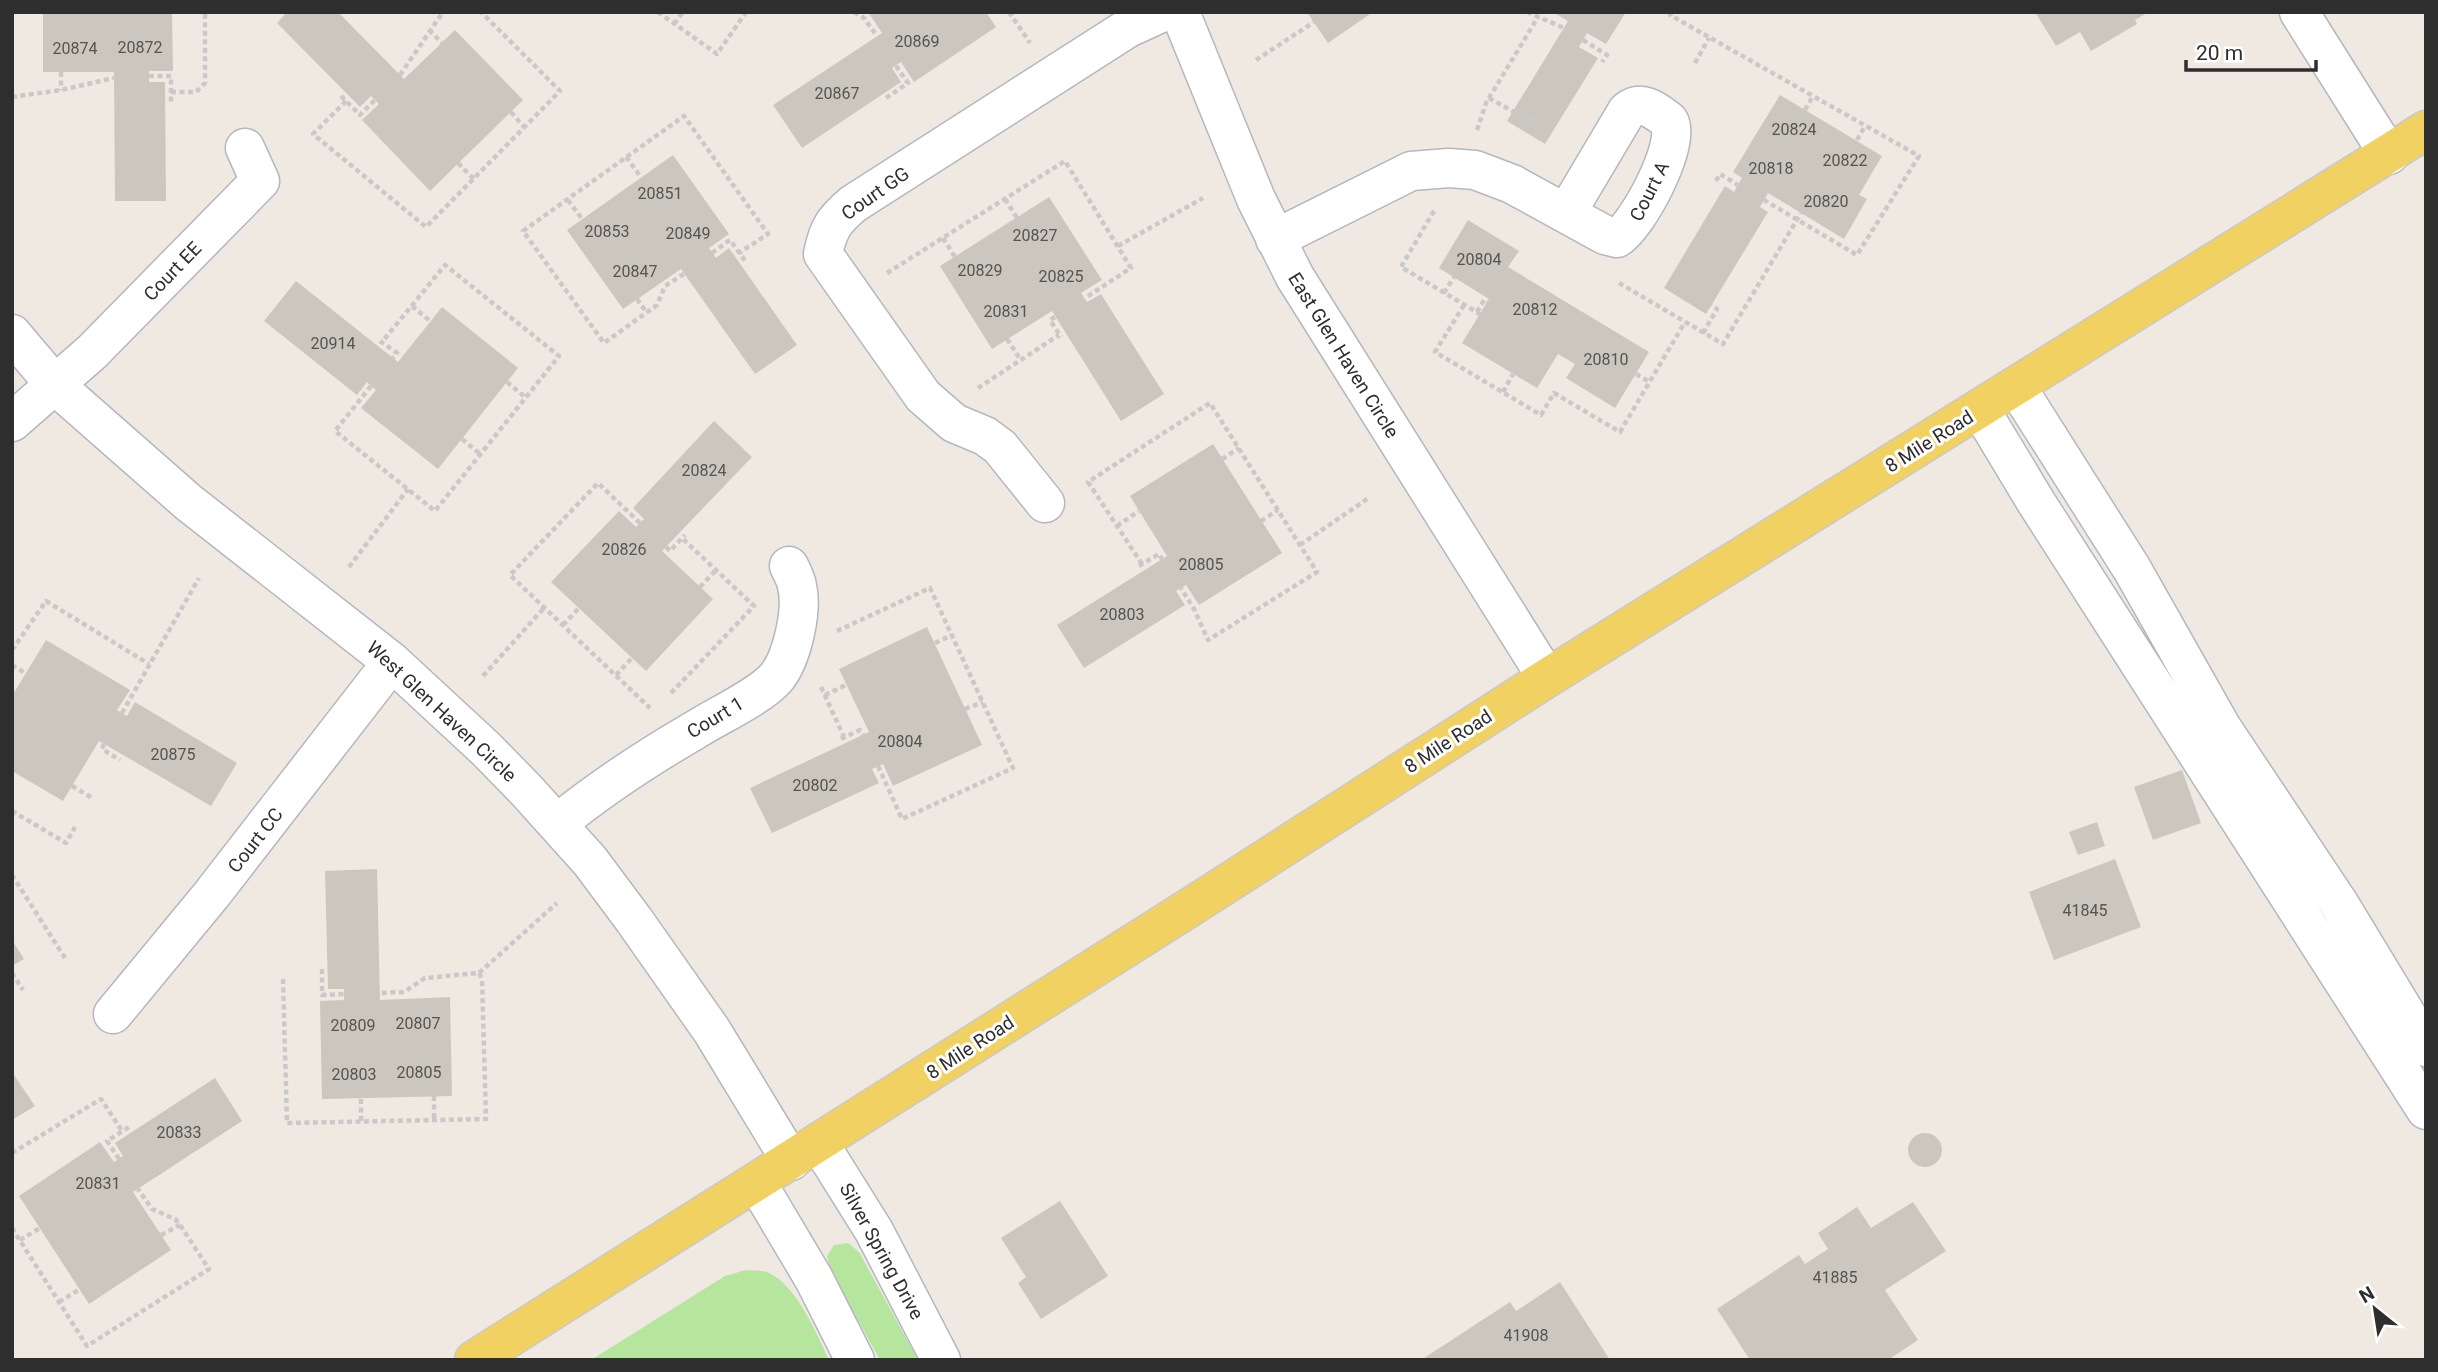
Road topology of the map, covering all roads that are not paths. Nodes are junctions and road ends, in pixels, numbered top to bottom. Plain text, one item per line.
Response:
1 (1163, 12) edge
2 (1180, 12) edge
3 (2299, 12) edge
4 (2426, 130) edge
5 (245, 148) dead end
6 (2389, 155) junction
7 (1567, 212) dead end
8 (1275, 239) junction
9 (12, 334) edge
10 (56, 386) junction
11 (2016, 386) junction
12 (1980, 409) junction
13 (12, 422) edge
14 (1045, 503) dead end
15 (789, 566) dead end
16 (392, 662) junction
17 (1546, 678) junction
18 (558, 823) junction
19 (113, 1014) dead end
20 (2426, 1047) edge
21 (2426, 1110) edge
22 (805, 1152) junction
23 (757, 1183) junction
24 (474, 1360) edge
25 (855, 1360) edge
26 (941, 1360) edge

1 - 14 street, Court GG
2 - 8 street, East Glen Haven Circle
3 - 6 street
4 - 6 main road, 8 Mile Road
5 - 10 street, Court EE
6 - 11 main road, 8 Mile Road
7 - 8 street
8 - 17 street, East Glen Haven Circle
9 - 10 street, West Glen Haven Circle
10 - 13 street
10 - 16 street, West Glen Haven Circle
11 - 12 main road, 8 Mile Road
11 - 20 street
12 - 17 main road, 8 Mile Road
12 - 21 street
15 - 18 street, Court 1
16 - 18 street, West Glen Haven Circle
16 - 19 street, Court CC
17 - 22 main road, 8 Mile Road
18 - 22 street, West Glen Haven Circle
22 - 23 main road, 8 Mile Road
22 - 26 street, Silver Spring Drive
23 - 24 main road, 8 Mile Road
23 - 25 street

